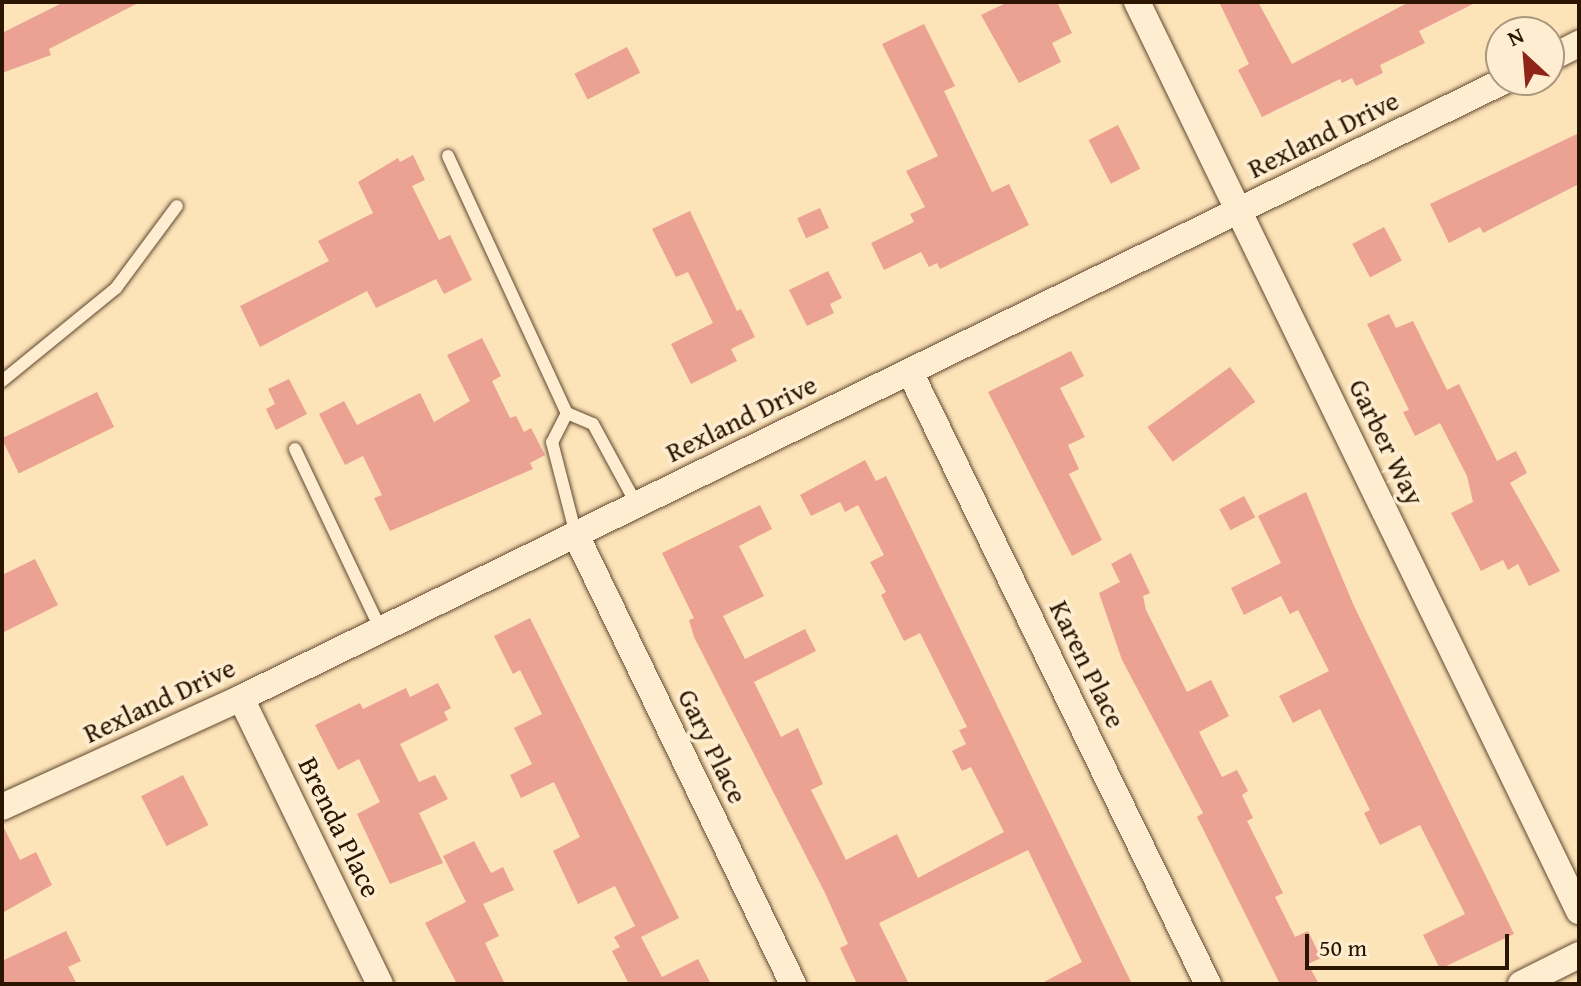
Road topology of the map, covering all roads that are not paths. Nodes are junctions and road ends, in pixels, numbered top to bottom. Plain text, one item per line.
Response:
1 (1137, 2) edge
2 (1485, 90) edge
3 (448, 156) dead end
4 (177, 206) dead end
5 (1238, 211) junction
6 (910, 372) junction
7 (2, 381) edge
8 (567, 413) junction
9 (295, 449) dead end
10 (637, 505) junction
11 (576, 535) junction
12 (381, 630) junction
13 (241, 698) junction
14 (2, 807) edge
15 (1579, 911) edge
16 (1579, 955) edge
17 (380, 984) edge
18 (793, 984) edge
19 (1208, 984) edge
20 (1521, 984) edge

1 - 5 street, Garber Way
2 - 5 street, Rexland Drive
3 - 8 lane
4 - 7 lane
5 - 6 street, Rexland Drive
5 - 15 street, Garber Way
6 - 10 street, Rexland Drive
6 - 19 street, Karen Place
8 - 10 lane
8 - 11 lane
9 - 12 lane
10 - 11 street, Rexland Drive
11 - 12 street, Rexland Drive
11 - 18 street, Gary Place
12 - 13 street, Rexland Drive
13 - 14 street, Rexland Drive
13 - 17 street, Brenda Place
16 - 20 street

